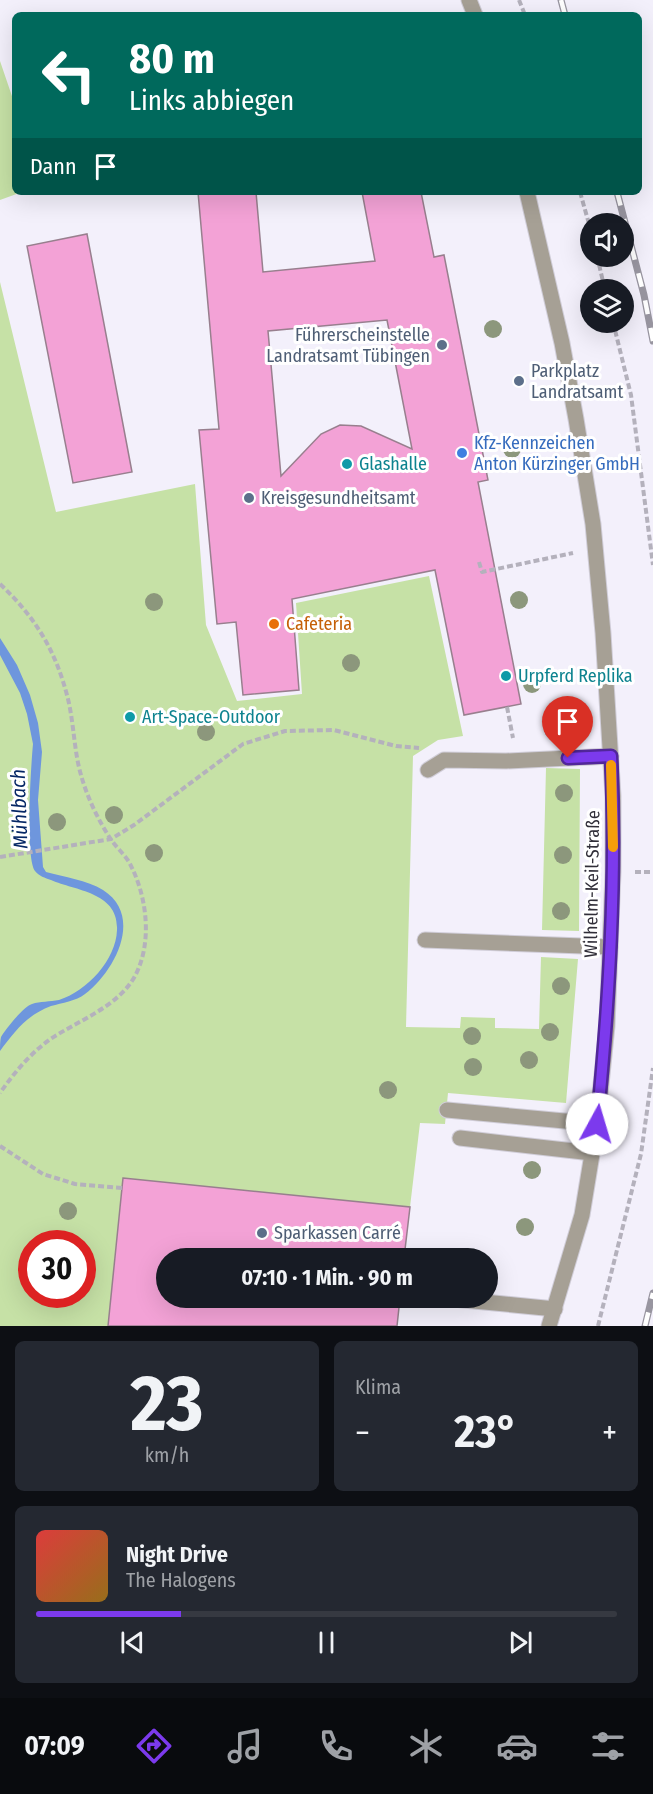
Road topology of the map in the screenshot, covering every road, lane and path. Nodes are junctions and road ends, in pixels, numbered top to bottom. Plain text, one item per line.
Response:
1 (528, 195) edge
2 (581, 195) edge
3 (586, 213) edge
4 (616, 333) edge
5 (595, 548) junction
6 (479, 562) dead end
7 (653, 565) edge
8 (0, 584) edge
9 (507, 706) dead end
10 (608, 722) junction
11 (535, 735) dead end
12 (524, 737) dead end
13 (513, 739) junction
14 (504, 740) dead end
15 (406, 747) dead end
16 (611, 756) junction
17 (429, 770) dead end
18 (111, 839) junction
19 (0, 857) edge
20 (425, 940) dead end
21 (610, 946) junction
22 (653, 1068) edge
23 (0, 1093) edge
24 (447, 1110) dead end
25 (597, 1124) junction
26 (460, 1138) dead end
27 (0, 1146) edge
28 (592, 1154) junction
29 (122, 1188) dead end
30 (498, 1303) edge
31 (555, 1309) junction
32 (549, 1326) edge
33 (598, 1326) edge

1 - 5 street, Wilhelm-Keil-Straße
2 - 3 path
4 - 7 path
5 - 6 path
5 - 10 street, Wilhelm-Keil-Straße
8 - 18 path
9 - 13 path
10 - 11 path
10 - 16 street, Wilhelm-Keil-Straße
12 - 13 path
13 - 14 path
15 - 18 path
16 - 17 street
16 - 21 street, Wilhelm-Keil-Straße
18 - 19 path
18 - 23 path
20 - 21 street
21 - 25 street, Wilhelm-Keil-Straße
22 - 33 path
24 - 25 street
25 - 28 street, Wilhelm-Keil-Straße
26 - 28 street
27 - 29 path
28 - 31 street, Wilhelm-Keil-Straße
30 - 31 street
31 - 32 street, Wilhelm-Keil-Straße

